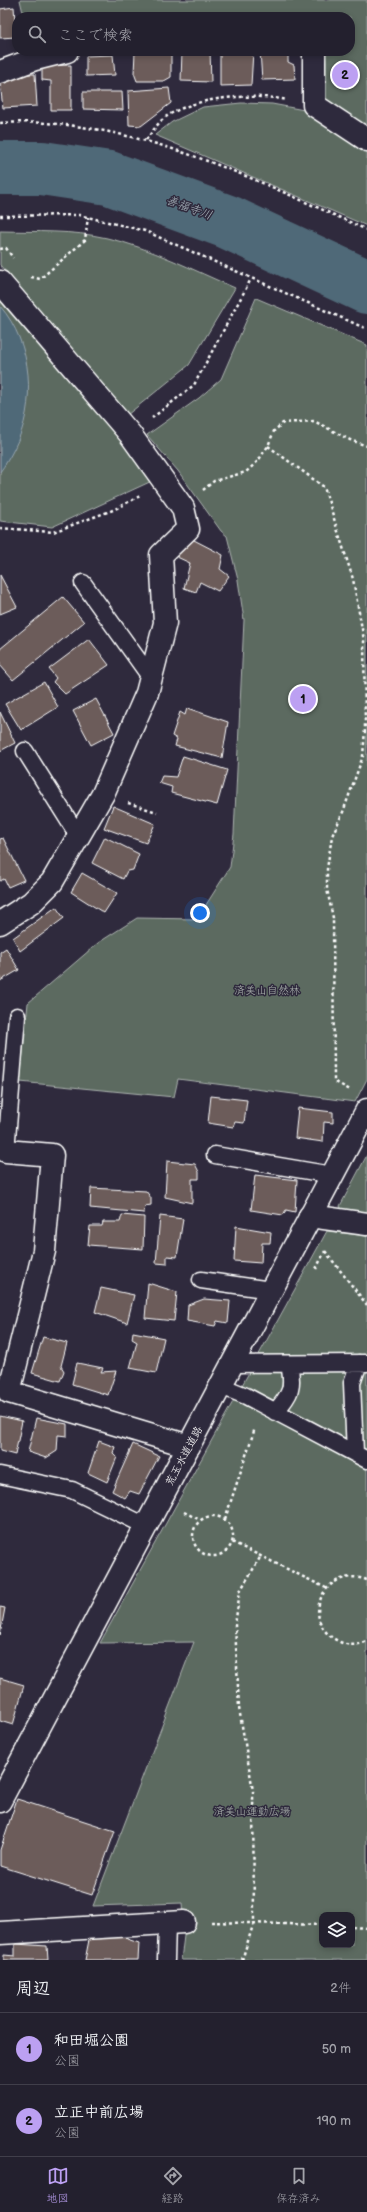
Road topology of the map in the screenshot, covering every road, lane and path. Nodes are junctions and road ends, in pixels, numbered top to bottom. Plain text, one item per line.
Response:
1 (47, 56) edge
2 (314, 56) edge
3 (0, 72) edge
4 (314, 105) junction
5 (0, 123) edge
6 (146, 140) junction
7 (367, 140) edge
8 (0, 216) edge
9 (88, 217) junction
10 (367, 230) edge
11 (0, 249) edge
12 (14, 260) dead end
13 (28, 276) dead end
14 (250, 279) junction
15 (0, 282) edge
16 (367, 329) edge
17 (130, 434) junction
18 (268, 446) junction
19 (367, 446) edge
20 (165, 484) junction
21 (182, 508) junction
22 (0, 528) edge
23 (82, 583) dead end
24 (151, 678) junction
25 (25, 751) dead end
26 (79, 837) junction
27 (0, 924) edge
28 (17, 1016) dead end
29 (354, 1092) dead end
30 (367, 1110) edge
31 (3, 1151) edge
32 (215, 1155) dead end
33 (332, 1174) junction
34 (310, 1216) junction
35 (367, 1224) edge
36 (200, 1280) dead end
37 (271, 1290) junction
38 (367, 1305) edge
39 (363, 1363) edge
40 (232, 1364) junction
41 (289, 1364) junction
42 (221, 1386) junction
43 (275, 1412) junction
44 (190, 1446) junction
45 (361, 1456) edge
46 (0, 1475) edge
47 (146, 1526) junction
48 (232, 1542) junction
49 (261, 1556) junction
50 (367, 1580) edge
51 (326, 1588) junction
52 (367, 1641) edge
53 (0, 1801) edge
54 (176, 1922) junction
55 (254, 1922) junction
56 (319, 1925) edge
57 (355, 1927) edge
58 (367, 1928) edge
59 (0, 1933) edge
60 (166, 1960) edge
61 (242, 1960) edge

1 - 3 street
2 - 4 street
4 - 6 path
4 - 7 street
5 - 6 path
6 - 10 path
8 - 9 path
9 - 13 path
9 - 14 path
11 - 12 path
14 - 16 path
14 - 17 path
15 - 17 street
17 - 20 street
18 - 19 path
18 - 21 path
18 - 29 path
20 - 21 street
20 - 22 path
21 - 24 street
23 - 24 lane
24 - 26 street
25 - 26 lane
26 - 27 street
28 - 31 lane
30 - 33 street, 荒玉水道道路
31 - 44 street
32 - 33 lane
33 - 34 street, 荒玉水道道路
34 - 35 street
34 - 37 street, 荒玉水道道路
34 - 38 path
36 - 37 lane
37 - 40 street, 荒玉水道道路
39 - 41 lane
39 - 45 lane
40 - 41 lane
40 - 42 street, 荒玉水道道路
41 - 43 lane
42 - 43 lane
42 - 44 street, 荒玉水道道路
43 - 45 lane
44 - 47 street, 荒玉水道道路
46 - 47 lane
47 - 53 street, 荒玉水道道路
48 - 48 path
48 - 49 path
49 - 51 path
49 - 55 path
50 - 51 path
51 - 52 path
54 - 55 path
54 - 59 street
54 - 60 lane
55 - 56 path
55 - 61 path
57 - 58 path

